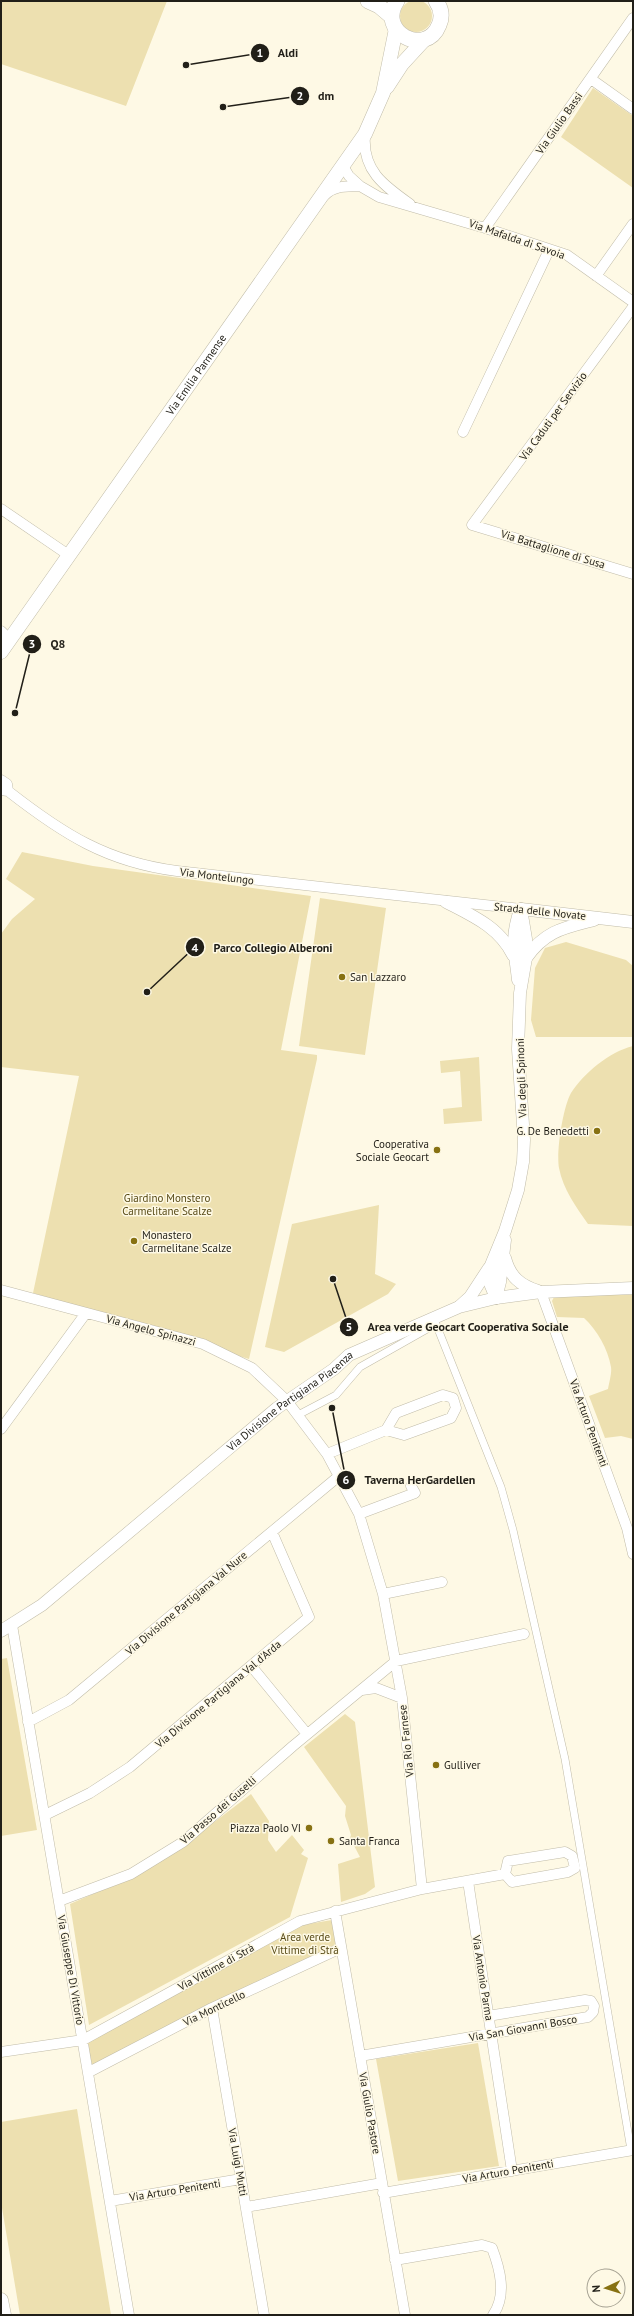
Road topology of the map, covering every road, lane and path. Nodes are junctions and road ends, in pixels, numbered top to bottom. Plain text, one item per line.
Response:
1 (368, 1) edge
2 (398, 1) edge
3 (441, 5) edge
4 (633, 18) edge
5 (394, 23) junction
6 (425, 39) junction
7 (591, 79) junction
8 (383, 93) junction
9 (633, 109) edge
10 (365, 134) junction
11 (343, 166) junction
12 (360, 186) junction
13 (316, 203) junction
14 (413, 206) junction
15 (633, 224) edge
16 (485, 228) junction
17 (549, 250) junction
18 (596, 276) junction
19 (633, 302) edge
20 (633, 306) edge
21 (463, 432) dead end
22 (1, 509) edge
23 (472, 525) joint
24 (70, 556) junction
25 (633, 574) edge
26 (6, 636) edge
27 (1, 652) edge
28 (1, 780) edge
29 (5, 791) edge
30 (446, 902) junction
31 (521, 909) junction
32 (602, 918) junction
33 (633, 922) edge
34 (514, 955) junction
35 (526, 958) junction
36 (520, 994) junction
37 (505, 1232) junction
38 (504, 1254) junction
39 (491, 1265) junction
40 (633, 1288) edge
41 (1, 1290) edge
42 (541, 1292) junction
43 (496, 1298) junction
44 (459, 1307) junction
45 (86, 1313) junction
46 (287, 1401) junction
47 (298, 1415) junction
48 (1, 1429) edge
49 (386, 1430) junction
50 (327, 1454) junction
51 (339, 1476) junction
52 (411, 1486) dead end
53 (359, 1514) junction
54 (272, 1532) junction
55 (633, 1554) edge
56 (442, 1582) dead end
57 (383, 1594) junction
58 (12, 1624) junction
59 (1, 1631) edge
60 (524, 1634) dead end
61 (396, 1661) junction
62 (252, 1667) junction
63 (360, 1691) junction
64 (402, 1698) junction
65 (28, 1722) junction
66 (307, 1734) junction
67 (44, 1815) junction
68 (505, 1874) junction
69 (468, 1881) junction
70 (422, 1889) junction
71 (59, 1901) junction
72 (335, 1911) junction
73 (341, 1948) junction
74 (212, 2008) junction
75 (488, 2016) junction
76 (491, 2034) junction
77 (83, 2040) junction
78 (1, 2052) edge
79 (360, 2056) junction
80 (88, 2072) junction
81 (632, 2150) edge
82 (512, 2171) junction
83 (242, 2179) junction
84 (382, 2188) junction
85 (110, 2200) junction
86 (246, 2207) junction
87 (395, 2260) junction
88 (1, 2300) edge
89 (4, 2315) edge
90 (129, 2315) edge
91 (264, 2315) edge
92 (405, 2315) edge
93 (493, 2315) edge

1 - 5 main road
2 - 5 main road
3 - 6 main road
4 - 7 street, Via Giulio Bassi
5 - 6 main road
5 - 8 main road, Via Emilia Parmense
6 - 8 main road, Via Emilia Parmense
7 - 9 street
7 - 16 street, Via Giulio Bassi
8 - 10 main road, Via Emilia Parmense
10 - 11 main road, Via Emilia Parmense
10 - 14 street, Via Mafalda di Savoia
11 - 12 street, Via Mafalda di Savoia
11 - 13 main road, Via Emilia Parmense
12 - 13 street
12 - 14 street, Via Mafalda di Savoia
13 - 24 main road, Via Emilia Parmense
14 - 16 street, Via Mafalda di Savoia
15 - 18 street
16 - 17 street, Via Mafalda di Savoia
17 - 18 street, Via Mafalda di Savoia
17 - 21 street
18 - 19 street, Via Mafalda di Savoia
20 - 23 street, Via Caduti per Servizio
22 - 24 street
23 - 25 street, Via Battaglione di Susa
24 - 26 main road, Via Emilia Parmense
26 - 27 main road, Via Emilia Parmense
28 - 29 street, Via Montelungo
29 - 30 street, Via Montelungo
30 - 31 street, Strada delle Novate
30 - 34 street
31 - 32 street, Strada delle Novate
31 - 34 street, Via degli Spinoni
31 - 35 street, Via degli Spinoni
32 - 33 street, Strada delle Novate
32 - 35 street
34 - 36 street, Via degli Spinoni
35 - 36 street, Via degli Spinoni
36 - 37 street, Via degli Spinoni
37 - 38 street, Via degli Spinoni
37 - 39 street, Via degli Spinoni
38 - 42 street
38 - 43 street, Via degli Spinoni
39 - 43 street, Via degli Spinoni
39 - 44 street
40 - 42 street, Via Divisione Partigiana Piacenza
41 - 45 street, Via Angelo Spinazzi
42 - 43 street, Via Divisione Partigiana Piacenza
42 - 55 street, Via Arturo Penitenti
43 - 44 street, Via Divisione Partigiana Piacenza
44 - 46 street, Via Divisione Partigiana Piacenza
45 - 46 street, Via Angelo Spinazzi
45 - 48 street
46 - 47 street, Via Rio Farnese
46 - 58 street, Via Divisione Partigiana Piacenza
47 - 50 street, Via Rio Farnese
47 - 81 street
49 - 49 street
49 - 50 street
50 - 51 street, Via Rio Farnese
51 - 53 street, Via Rio Farnese
51 - 54 street, Via Divisione Partigiana Val Nure
52 - 53 street
53 - 57 street, Via Rio Farnese
54 - 62 street, Via Divisione Partigiana Val d'Arda
54 - 65 street, Via Divisione Partigiana Val Nure
56 - 57 street
57 - 61 street, Via Rio Farnese
58 - 59 street, Via Divisione Partigiana Piacenza
58 - 65 street, Via Giuseppe Di Vittorio
60 - 61 street, Via Passo dei Guselli
61 - 63 street, Via Passo dei Guselli
61 - 64 street, Via Rio Farnese
62 - 66 street
62 - 67 street, Via Divisione Partigiana Val d'Arda
63 - 64 street
63 - 66 street, Via Passo dei Guselli
64 - 70 street, Via Rio Farnese
65 - 67 street, Via Giuseppe Di Vittorio
66 - 71 street, Via Passo dei Guselli
67 - 71 street, Via Giuseppe Di Vittorio
68 - 68 street
68 - 69 street, Via Vittime di Strà
69 - 70 street, Via Vittime di Strà
69 - 75 street, Via Antonio Parma
70 - 72 street, Via Vittime di Strà
71 - 77 street, Via Giuseppe Di Vittorio
72 - 73 street, Via Giulio Pastore
72 - 77 street, Via Vittime di Strà
73 - 74 street, Via Monticello
73 - 79 street, Via Giulio Pastore
74 - 80 street, Via Monticello
74 - 83 street, Via Luigi Mutti
75 - 76 street, Via Antonio Parma
75 - 76 street, Via San Giovanni Bosco
76 - 79 street, Via San Giovanni Bosco
76 - 82 street, Via Antonio Parma
77 - 78 street, Via Vittime di Strà
77 - 80 street, Via Giuseppe Di Vittorio
79 - 84 street, Via Giulio Pastore
80 - 85 street, Via Giuseppe Di Vittorio
81 - 82 street, Via Arturo Penitenti
82 - 84 street, Via Arturo Penitenti
83 - 85 street, Via Arturo Penitenti
83 - 86 street, Via Luigi Mutti
84 - 86 street, Via Arturo Penitenti
84 - 87 street, Via Giulio Pastore
85 - 90 street, Via Giuseppe Di Vittorio
86 - 91 street, Via Luigi Mutti
87 - 92 street, Via Giulio Pastore
87 - 93 street
88 - 89 main road

